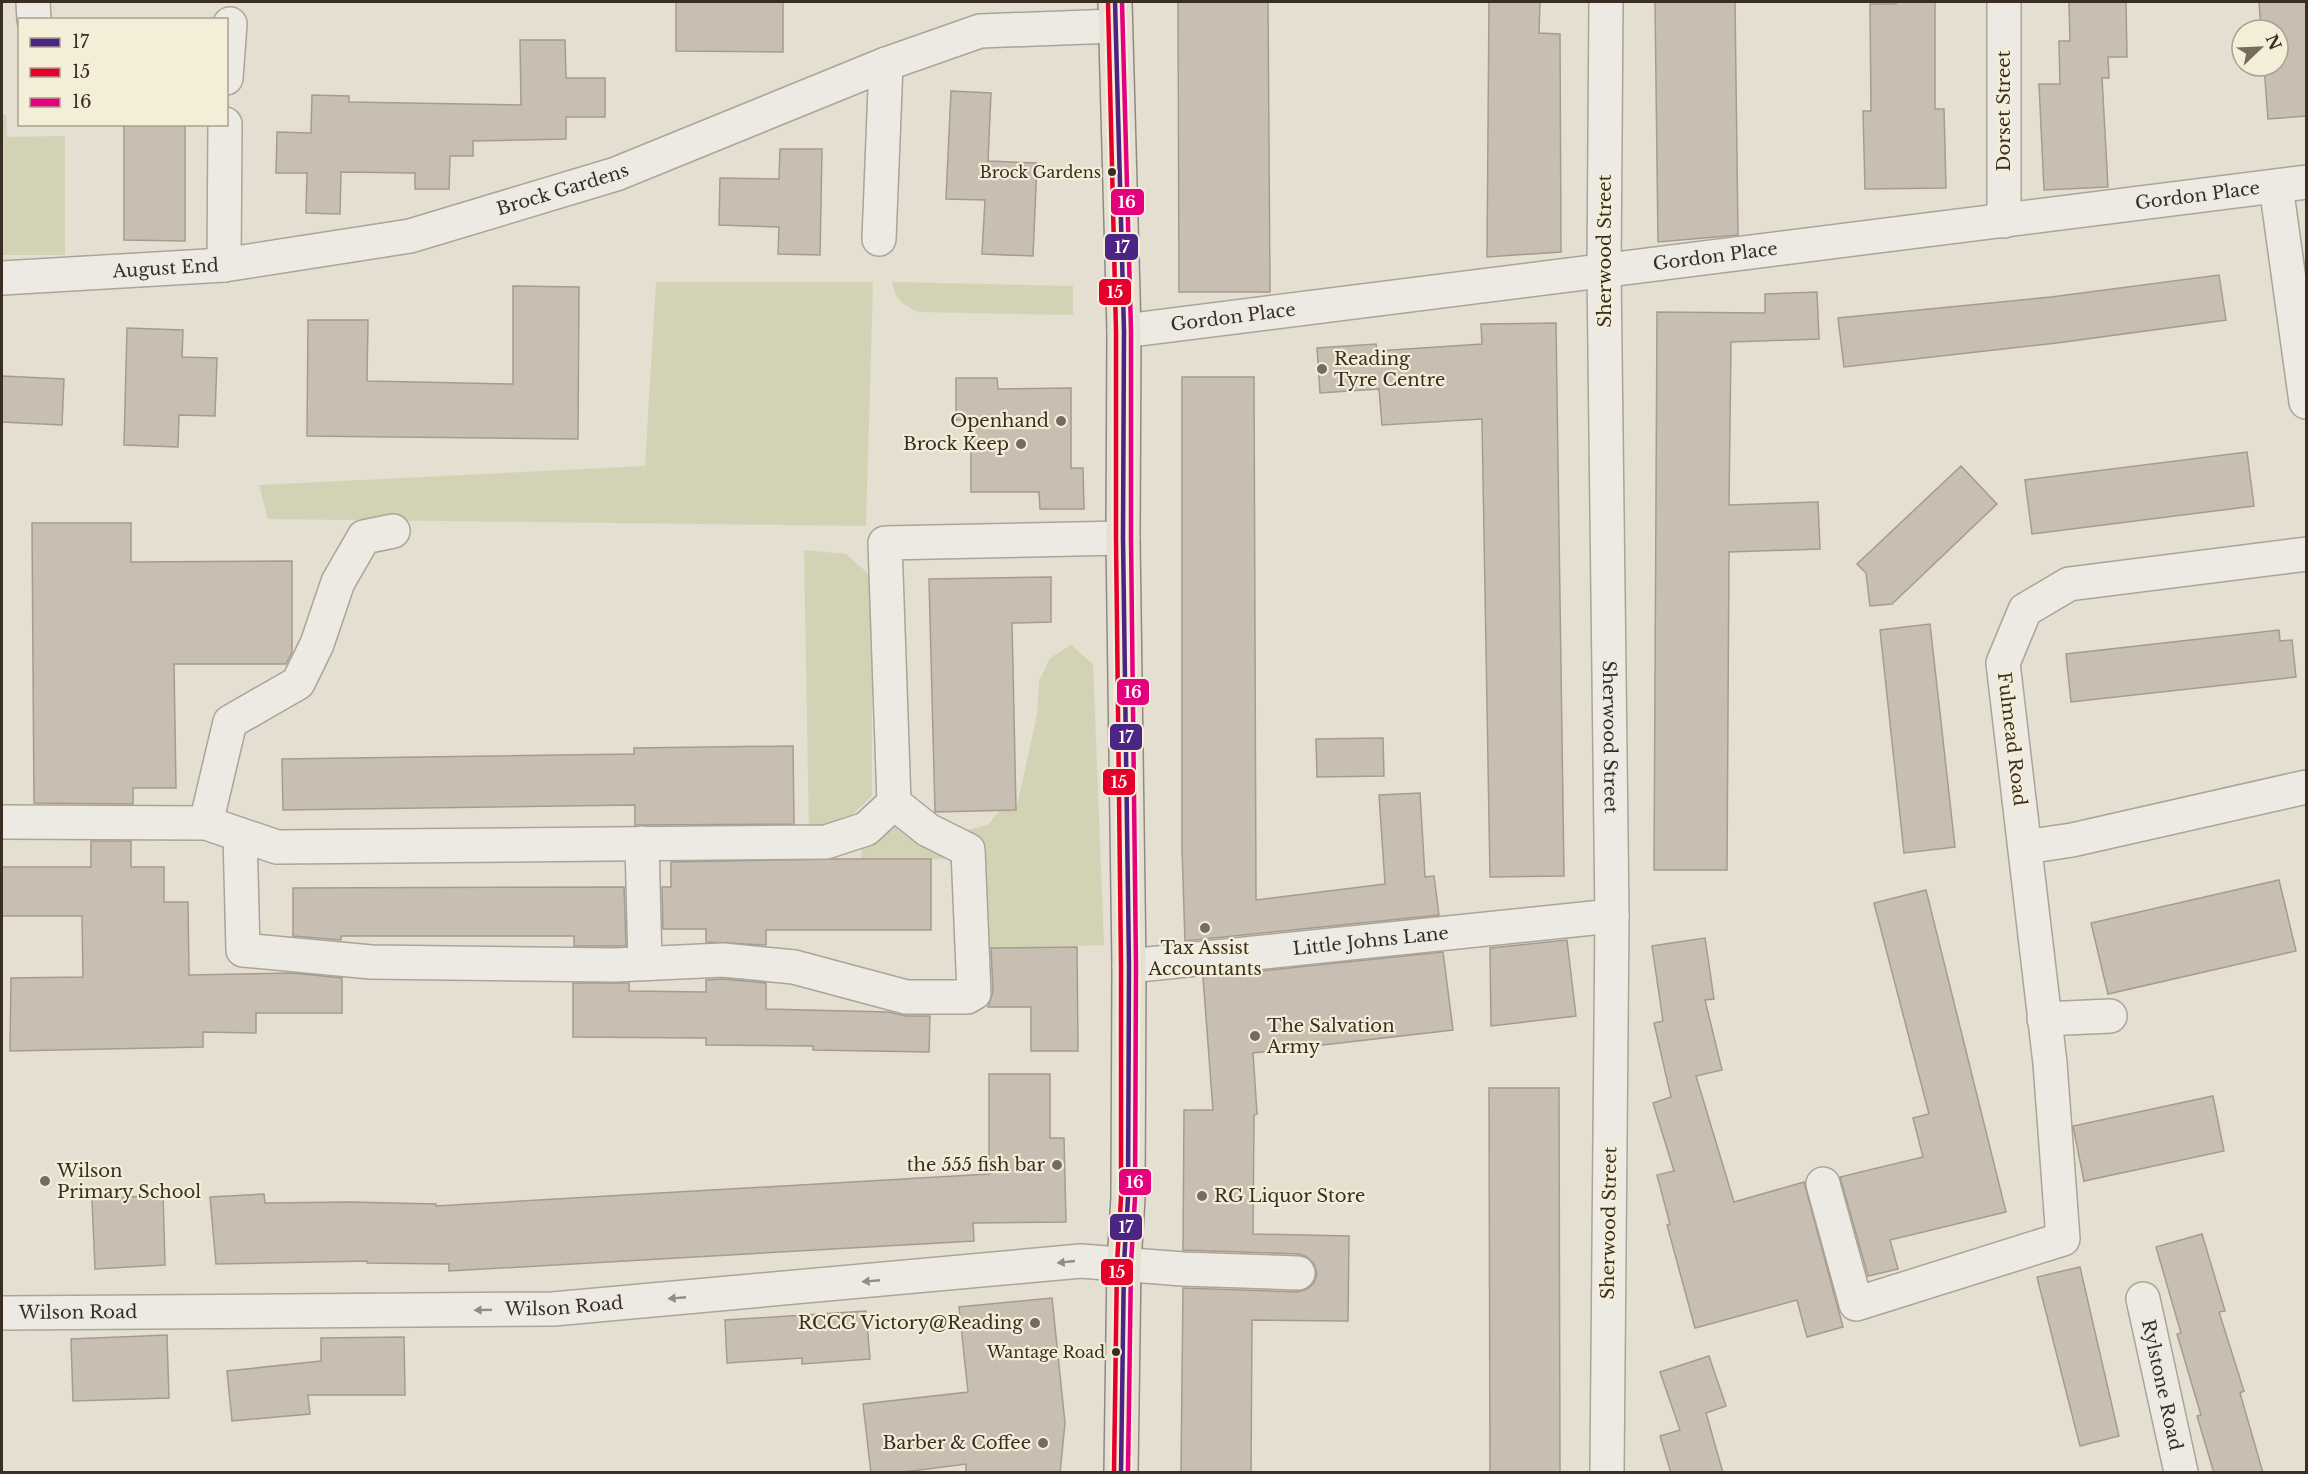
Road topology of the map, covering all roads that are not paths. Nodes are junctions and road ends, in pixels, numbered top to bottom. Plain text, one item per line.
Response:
1 (33, 2) edge
2 (1606, 2) edge
3 (2004, 2) edge
4 (1115, 14) edge
5 (34, 18) edge
6 (230, 24) dead end
7 (228, 51) edge
8 (886, 64) junction
9 (225, 126) edge
10 (2291, 184) edge
11 (2004, 221) junction
12 (879, 239) dead end
13 (224, 265) junction
14 (1604, 271) junction
15 (2, 278) edge
16 (1124, 332) junction
17 (2307, 402) edge
18 (393, 531) dead end
19 (1123, 538) junction
20 (2307, 554) edge
21 (2307, 788) edge
22 (894, 803) junction
23 (2, 822) edge
24 (206, 823) junction
25 (240, 835) junction
26 (642, 843) junction
27 (2025, 848) junction
28 (1612, 916) junction
29 (645, 963) junction
30 (1130, 966) junction
31 (2110, 1016) dead end
32 (2044, 1019) junction
33 (1823, 1184) dead end
34 (1124, 1263) junction
35 (1298, 1273) dead end
36 (2143, 1299) dead end
37 (2, 1313) edge
38 (1121, 1473) edge
39 (1607, 1473) edge
40 (2181, 1473) edge

1 - 5 street
2 - 14 street, Sherwood Street
3 - 11 street, Dorset Street
4 - 8 street, Brock Gardens
4 - 16 main road
6 - 7 street
8 - 12 street
8 - 13 street, Brock Gardens
9 - 13 street, August End
10 - 11 street, Gordon Place
10 - 17 street
11 - 14 street, Gordon Place
13 - 15 street, August End
14 - 16 street, Gordon Place
14 - 28 street, Sherwood Street
16 - 19 main road
18 - 24 street
19 - 22 street
19 - 30 main road
20 - 27 street, Fulmead Road
21 - 27 street
22 - 26 street
22 - 29 street
23 - 24 street
24 - 25 street
25 - 26 street
25 - 29 street
26 - 29 street
27 - 32 street, Fulmead Road
28 - 30 street, Little Johns Lane
28 - 39 street, Sherwood Street
30 - 34 main road
31 - 32 street
32 - 33 street, Fulmead Road
34 - 35 street, Wilson Road
34 -> 37 street, Wilson Road
34 - 38 main road
36 - 40 street, Rylstone Road

